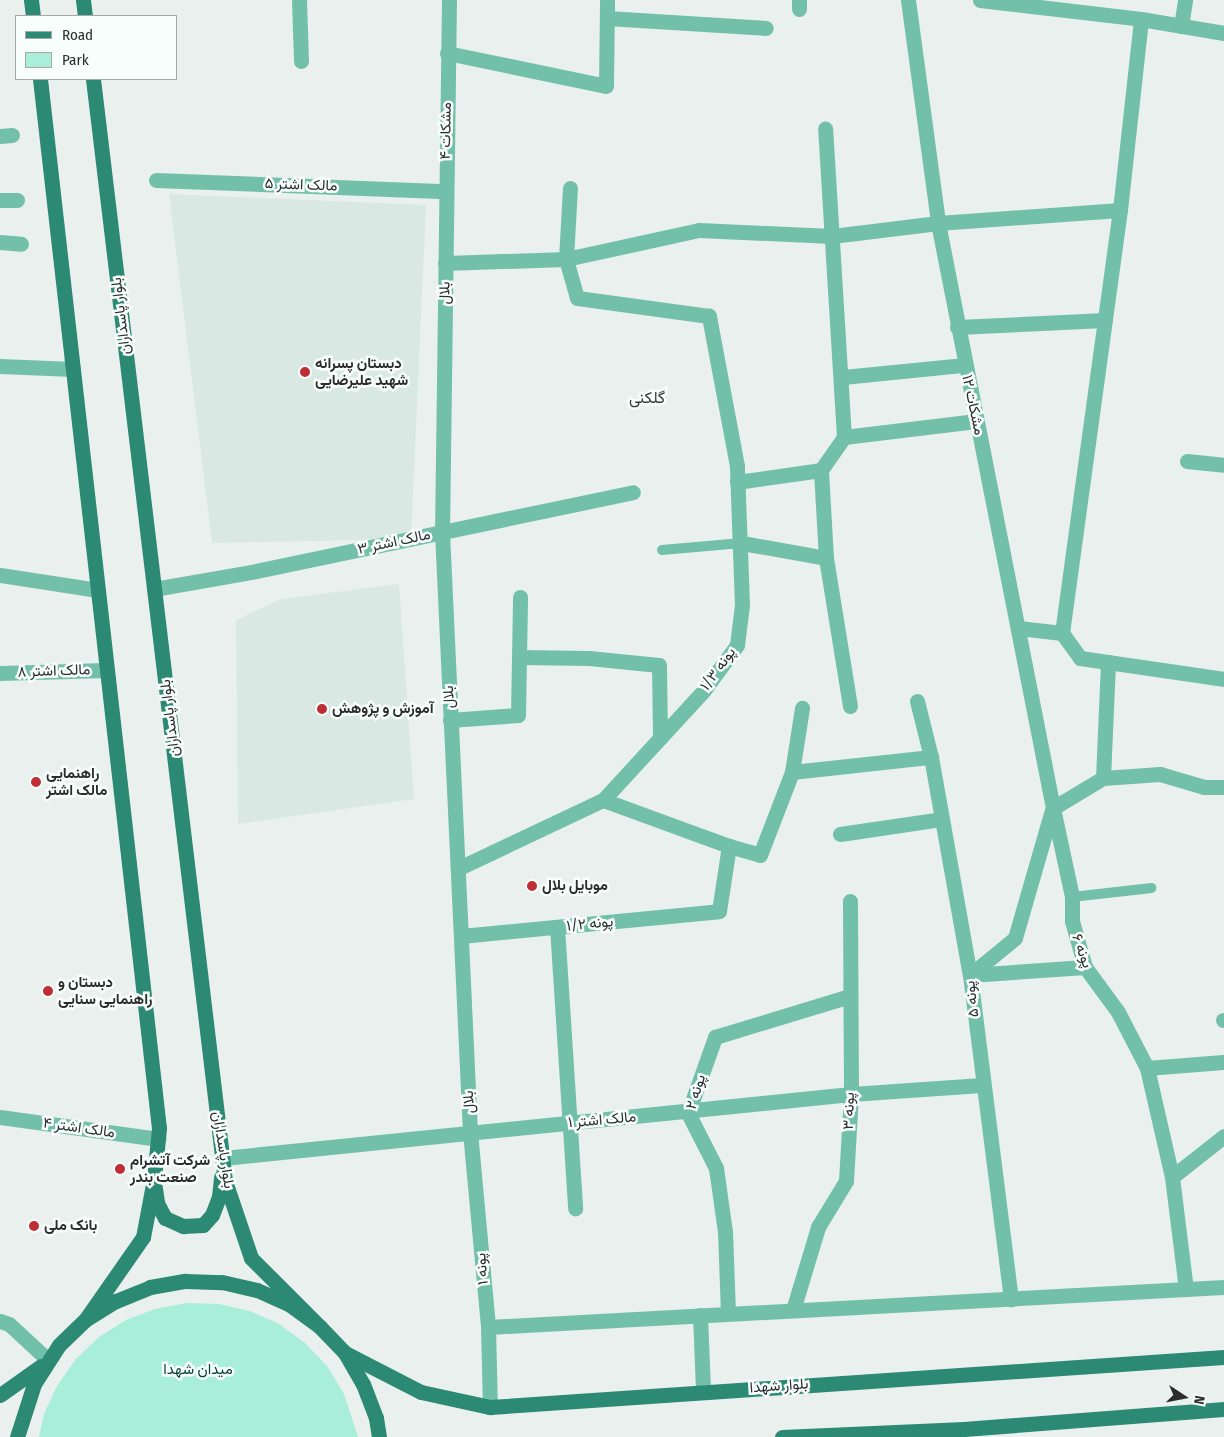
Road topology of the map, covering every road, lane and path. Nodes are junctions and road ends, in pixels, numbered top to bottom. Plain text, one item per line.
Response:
1 (31, 0) edge
2 (83, 0) edge
3 (299, 0) edge
4 (449, 0) edge
5 (607, 0) edge
6 (908, 0) edge
7 (980, 0) edge
8 (1185, 0) edge
9 (1097, 8) edge
10 (33, 15) edge
11 (85, 15) edge
12 (606, 18) junction
13 (1141, 19) junction
14 (1181, 26) junction
15 (766, 28) dead end
16 (1224, 34) edge
17 (447, 52) junction
18 (301, 61) dead end
19 (40, 80) edge
20 (93, 80) edge
21 (825, 128) dead end
22 (156, 180) dead end
23 (570, 188) dead end
24 (446, 191) junction
25 (0, 200) edge
26 (17, 200) dead end
27 (1120, 210) junction
28 (938, 223) junction
29 (832, 236) junction
30 (0, 242) edge
31 (21, 244) dead end
32 (566, 259) junction
33 (445, 263) junction
34 (1105, 320) junction
35 (957, 327) junction
36 (964, 365) junction
37 (0, 366) edge
38 (73, 370) junction
39 (843, 377) junction
40 (976, 421) junction
41 (844, 437) junction
42 (1187, 461) dead end
43 (1224, 465) edge
44 (821, 470) junction
45 (738, 482) junction
46 (632, 492) dead end
47 (442, 532) junction
48 (742, 543) junction
49 (662, 550) dead end
50 (826, 558) junction
51 (0, 575) edge
52 (154, 588) junction
53 (98, 590) junction
54 (520, 597) dead end
55 (1018, 628) junction
56 (1062, 633) junction
57 (519, 657) junction
58 (1108, 662) junction
59 (107, 670) junction
60 (0, 673) edge
61 (1224, 679) edge
62 (917, 701) dead end
63 (850, 706) dead end
64 (802, 708) dead end
65 (450, 720) junction
66 (660, 738) junction
67 (931, 757) junction
68 (792, 772) junction
69 (1103, 778) junction
70 (1224, 787) edge
71 (602, 800) junction
72 (1053, 808) junction
73 (940, 819) junction
74 (840, 834) dead end
75 (729, 846) junction
76 (459, 868) junction
77 (1151, 888) dead end
78 (1072, 897) junction
79 (850, 901) dead end
80 (557, 927) junction
81 (461, 936) junction
82 (1085, 967) junction
83 (970, 975) junction
84 (850, 996) junction
85 (1224, 1062) edge
86 (1147, 1068) junction
87 (982, 1085) junction
88 (851, 1094) junction
89 (688, 1113) junction
90 (0, 1117) edge
91 (572, 1123) junction
92 (470, 1132) junction
93 (1224, 1136) edge
94 (158, 1139) junction
95 (223, 1158) junction
96 (1172, 1177) junction
97 (154, 1179) junction
98 (575, 1208) dead end
99 (1224, 1287) edge
100 (1186, 1289) junction
101 (1012, 1300) junction
102 (793, 1310) junction
103 (728, 1313) junction
104 (700, 1315) junction
105 (85, 1320) junction
106 (0, 1321) edge
107 (320, 1327) junction
108 (488, 1327) junction
109 (345, 1353) junction
110 (1224, 1357) edge
111 (48, 1360) junction
112 (703, 1391) junction
113 (0, 1395) edge
114 (490, 1407) junction
115 (1224, 1409) edge
116 (964, 1433) edge
117 (17, 1437) edge
118 (380, 1437) edge
119 (782, 1437) edge

1 - 10 main road
2 - 11 main road
3 - 18 street
4 - 17 street, مشکات ۴
5 - 12 street
6 - 28 street, مشکات ۱۲
7 - 9 street
8 - 14 street
9 - 13 street
12 - 15 street
12 - 17 street
13 - 14 street
13 - 27 street
14 - 16 street
17 - 24 street, مشکات ۴
19 - 38 main road
20 - 52 main road, بلوار پاسداران
21 - 29 street
22 - 24 street, مالک اشتر ۵
23 - 32 street
24 - 33 street, مشکات ۴
25 - 26 street
27 - 28 street
27 - 34 street
28 - 29 street
28 - 35 street, مشکات ۱۲
29 - 32 street
29 - 39 street
30 - 31 street
32 - 33 street
32 - 45 street, پونه ۱/۳
33 - 47 street, بلال
34 - 35 street
34 - 56 street
35 - 36 street, مشکات ۱۲
36 - 39 street
36 - 40 street, مشکات ۱۲
37 - 38 street
38 - 53 main road
39 - 41 street
40 - 41 street
40 - 55 street, مشکات ۱۲
41 - 44 street
42 - 43 street
44 - 45 street
44 - 50 street
45 - 48 street, پونه ۱/۳
46 - 47 street, مالک اشتر ۳
47 - 52 street, مالک اشتر ۳
47 - 65 street, بلال
48 - 49 lane
48 - 50 street
48 - 66 street, پونه ۱/۳
50 - 63 street
51 - 53 street
52 - 95 main road, بلوار پاسداران
53 - 59 main road
54 - 57 street
55 - 56 street
55 - 72 street, مشکات ۱۲
56 - 58 street
57 - 65 street
57 - 66 street
58 - 61 street
58 - 69 street
59 - 60 street, مالک اشتر ۸
59 - 94 main road
62 - 67 street, پونه ۵
64 - 68 street
65 - 76 street, بلال
66 - 71 street, پونه ۱/۳
67 - 68 street
67 - 73 street, پونه ۵
68 - 75 street
69 - 70 street
69 - 72 street
71 - 75 street
71 - 76 street, پونه ۱/۳
72 - 78 street, پونه ۶
72 - 83 street
73 - 74 street
73 - 83 street, پونه ۵
75 - 80 street, پونه ۱/۲
76 - 81 street, بلال
77 - 78 lane
78 - 82 street, پونه ۶
79 - 84 street, پونه ۳
80 - 81 street, پونه ۱/۲
80 - 91 street
81 - 92 street, بلال
82 - 83 street
82 - 86 street, پونه ۶
83 - 87 street, پونه ۵
84 - 88 street, پونه ۳
84 - 89 street, پونه ۲
85 - 86 street
86 - 96 street, پونه ۶
87 - 88 street, مالک اشتر ۱
87 - 101 street, پونه ۵
88 - 89 street, مالک اشتر ۱
88 - 102 street, پونه ۳
89 - 91 street, مالک اشتر ۱
89 - 103 street, پونه ۲
90 - 94 street, مالک اشتر ۴
91 - 92 street, مالک اشتر ۱
91 - 98 street
92 - 95 street, مالک اشتر ۱
92 - 108 street, پونه ۱
93 - 96 street
94 - 97 main road
95 - 97 main road
95 - 107 main road, بلوار پاسداران
96 - 100 street, پونه ۶
97 - 105 main road
99 - 100 street
100 - 101 street
101 - 102 street
102 - 103 street
103 - 104 street
104 - 108 street
104 - 112 street
105 - 107 main road
105 - 111 main road
106 - 111 street
107 - 109 main road
108 - 114 street, پونه ۱
109 - 114 main road, بلوار شهدا
109 - 118 main road
110 - 112 main road, بلوار شهدا
111 - 113 main road
111 - 117 main road
112 - 114 main road, بلوار شهدا
115 - 116 main road
116 - 119 main road

